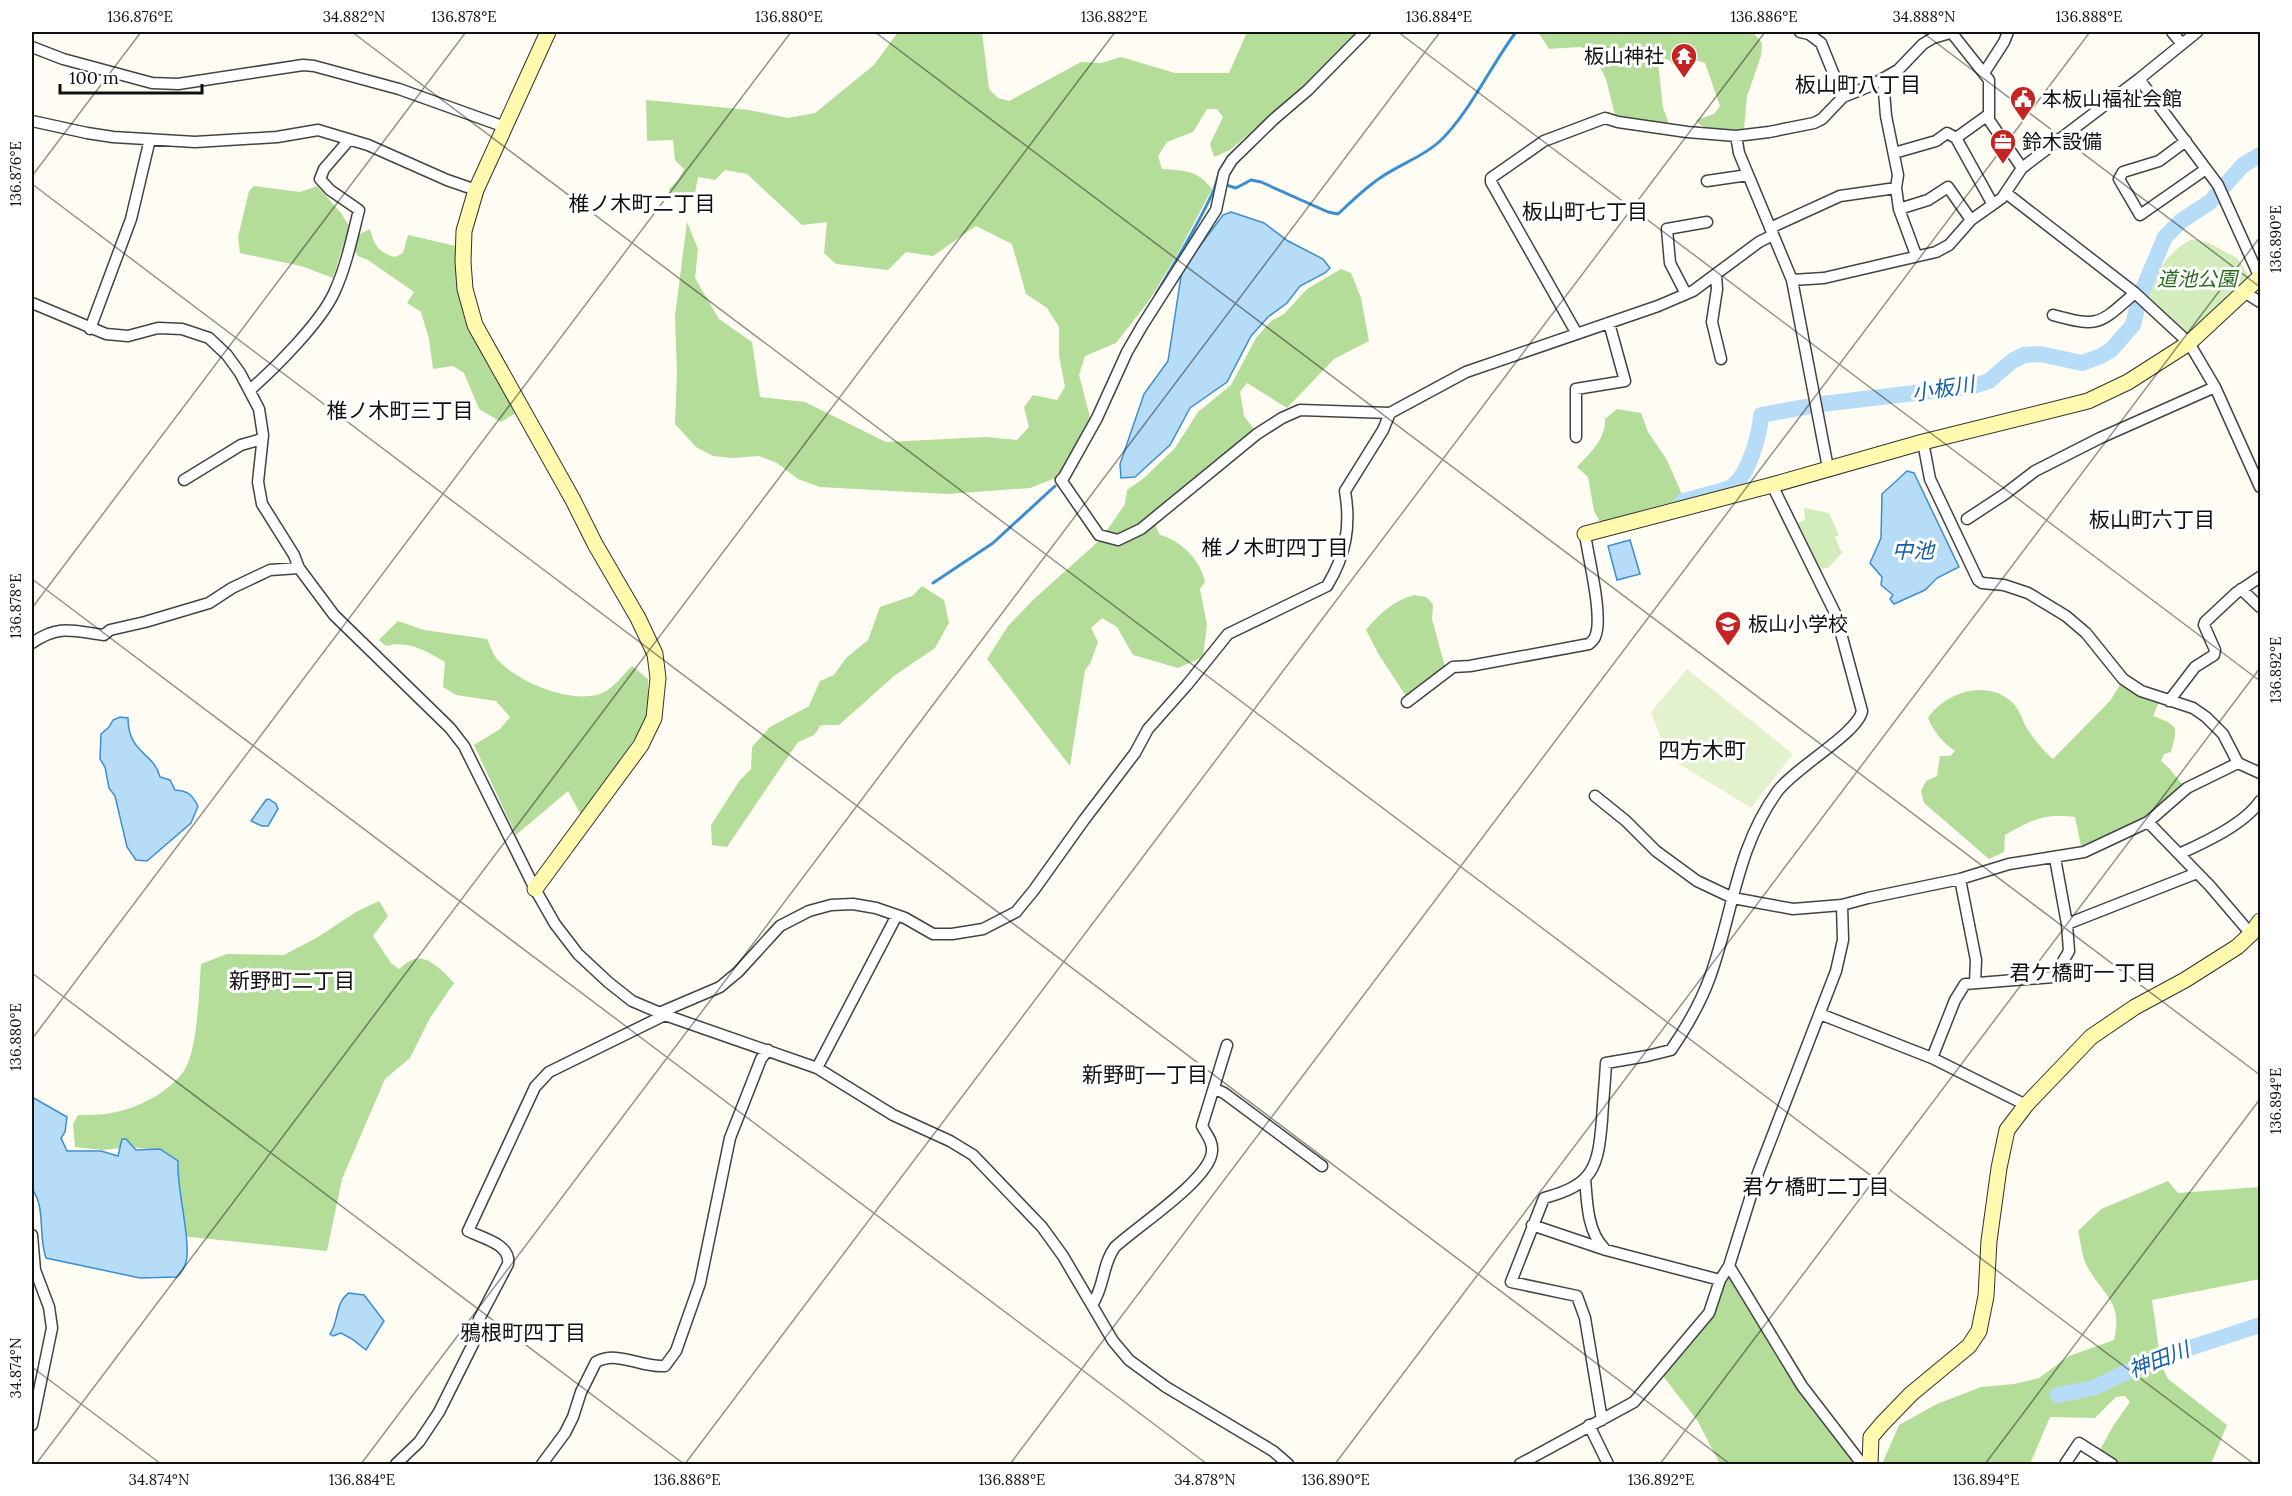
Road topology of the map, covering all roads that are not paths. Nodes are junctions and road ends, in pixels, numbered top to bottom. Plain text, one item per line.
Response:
1 (548, 32) edge
2 (1365, 32) edge
3 (1800, 32) edge
4 (1951, 32) edge
5 (2008, 32) edge
6 (2172, 32) edge
7 (2197, 32) edge
8 (2182, 44) junction
9 (32, 47) edge
10 (1984, 73) junction
11 (1883, 79) junction
12 (2139, 79) junction
13 (1843, 97) junction
14 (1988, 115) junction
15 (32, 121) edge
16 (505, 127) junction
17 (1736, 136) junction
18 (1956, 138) junction
19 (150, 139) junction
20 (350, 140) junction
21 (2186, 141) junction
22 (1894, 153) junction
23 (2022, 168) junction
24 (2206, 169) junction
25 (1748, 175) junction
26 (1707, 182) dead end
27 (1896, 188) junction
28 (476, 190) junction
29 (2006, 193) junction
30 (1992, 203) junction
31 (1899, 209) junction
32 (1971, 220) junction
33 (1707, 222) dead end
34 (1771, 231) junction
35 (1916, 255) junction
36 (1716, 276) junction
37 (2260, 277) edge
38 (1792, 280) junction
39 (2244, 292) junction
40 (2136, 293) junction
41 (1686, 294) junction
42 (2260, 302) edge
43 (32, 303) edge
44 (2053, 315) dead end
45 (1609, 323) junction
46 (90, 329) junction
47 (1577, 334) junction
48 (2189, 344) junction
49 (1721, 359) dead end
50 (2215, 387) junction
51 (250, 390) junction
52 (1390, 413) junction
53 (1576, 437) dead end
54 (262, 439) junction
55 (1923, 442) junction
56 (1828, 468) junction
57 (184, 480) dead end
58 (1772, 485) junction
59 (2260, 487) edge
60 (1967, 519) dead end
61 (1586, 534) joint
62 (299, 568) junction
63 (2260, 577) edge
64 (2241, 589) junction
65 (2260, 607) edge
66 (32, 643) edge
67 (2169, 701) junction
68 (1407, 702) dead end
69 (2238, 763) junction
70 (2259, 771) edge
71 (1595, 796) dead end
72 (2260, 801) edge
73 (2148, 822) junction
74 (2179, 854) junction
75 (2055, 858) junction
76 (2197, 873) junction
77 (1960, 879) junction
78 (535, 889) junction
79 (1733, 898) junction
80 (1842, 905) junction
81 (897, 915) junction
82 (2260, 921) edge
83 (2067, 924) junction
84 (2251, 934) junction
85 (1975, 983) junction
86 (662, 1014) junction
87 (1820, 1014) junction
88 (1227, 1045) dead end
89 (768, 1050) junction
90 (1932, 1058) junction
91 (817, 1068) junction
92 (1215, 1089) junction
93 (2026, 1105) junction
94 (1322, 1166) dead end
95 (1585, 1178) junction
96 (1532, 1225) junction
97 (32, 1235) edge
98 (1606, 1250) junction
99 (1729, 1266) junction
100 (1720, 1280) junction
101 (1092, 1305) junction
102 (1602, 1419) junction
103 (32, 1425) edge
104 (1589, 1425) junction
105 (396, 1464) edge
106 (542, 1464) edge
107 (1288, 1464) edge
108 (1520, 1464) edge
109 (1608, 1464) edge
110 (1862, 1464) edge
111 (1870, 1464) edge
112 (2065, 1464) edge
113 (2112, 1464) edge

1 - 16 street
2 - 52 street
3 - 13 street
4 - 10 street
4 - 11 street
5 - 10 street
6 - 8 street
7 - 8 street
8 - 12 street
9 - 16 street
10 - 14 street
11 - 13 street
11 - 22 street
12 - 21 street
12 - 23 street
13 - 17 street
14 - 18 street
14 - 23 street
15 - 19 street
16 - 28 street
17 - 25 street
17 - 47 street
18 - 22 street
18 - 30 street
19 - 20 street
19 - 46 street
20 - 28 street
20 - 51 street
21 - 24 street
21 - 24 street
22 - 27 street
23 - 29 street
24 - 37 street
25 - 26 street
25 - 34 street
27 - 31 street
27 - 34 street
28 - 78 street
29 - 30 street
29 - 40 street
30 - 32 street
31 - 32 street
31 - 35 street
32 - 35 street
33 - 41 street
34 - 36 street
34 - 38 street
35 - 38 street
36 - 41 street
36 - 49 street
37 - 39 street
38 - 56 street
39 - 42 street
39 - 48 street
40 - 44 street
40 - 48 street
41 - 45 street
43 - 46 street
45 - 47 street
45 - 53 street
46 - 51 street
47 - 52 street
48 - 50 street
48 - 55 street
50 - 59 street
50 - 60 street
51 - 54 street
52 - 81 street
54 - 57 street
54 - 62 street
55 - 56 street
55 - 67 street
56 - 58 street
58 - 61 street
58 - 79 street
61 - 68 street
62 - 66 street
62 - 78 street
63 - 64 street
64 - 65 street
64 - 67 street
67 - 69 street
69 - 70 street
69 - 73 street
71 - 79 street
72 - 74 street
73 - 74 street
73 - 75 street
74 - 76 street
75 - 77 street
75 - 83 street
76 - 83 street
76 - 84 street
77 - 80 street
77 - 85 street
78 - 86 street
79 - 80 street
79 - 95 street
80 - 87 street
81 - 86 street
81 - 91 street
82 - 84 street
83 - 85 street
84 - 93 street
85 - 90 street
86 - 89 street
86 - 105 street
87 - 90 street
87 - 99 street
88 - 92 street
89 - 91 street
89 - 106 street
90 - 93 street
91 - 101 street
92 - 94 street
92 - 101 street
93 - 111 street
95 - 96 street
95 - 98 street
96 - 98 street
96 - 102 street
97 - 103 street
98 - 100 street
99 - 100 street
99 - 110 street
100 - 102 street
101 - 107 street
102 - 104 street
104 - 108 street
104 - 109 street
112 - 113 street

